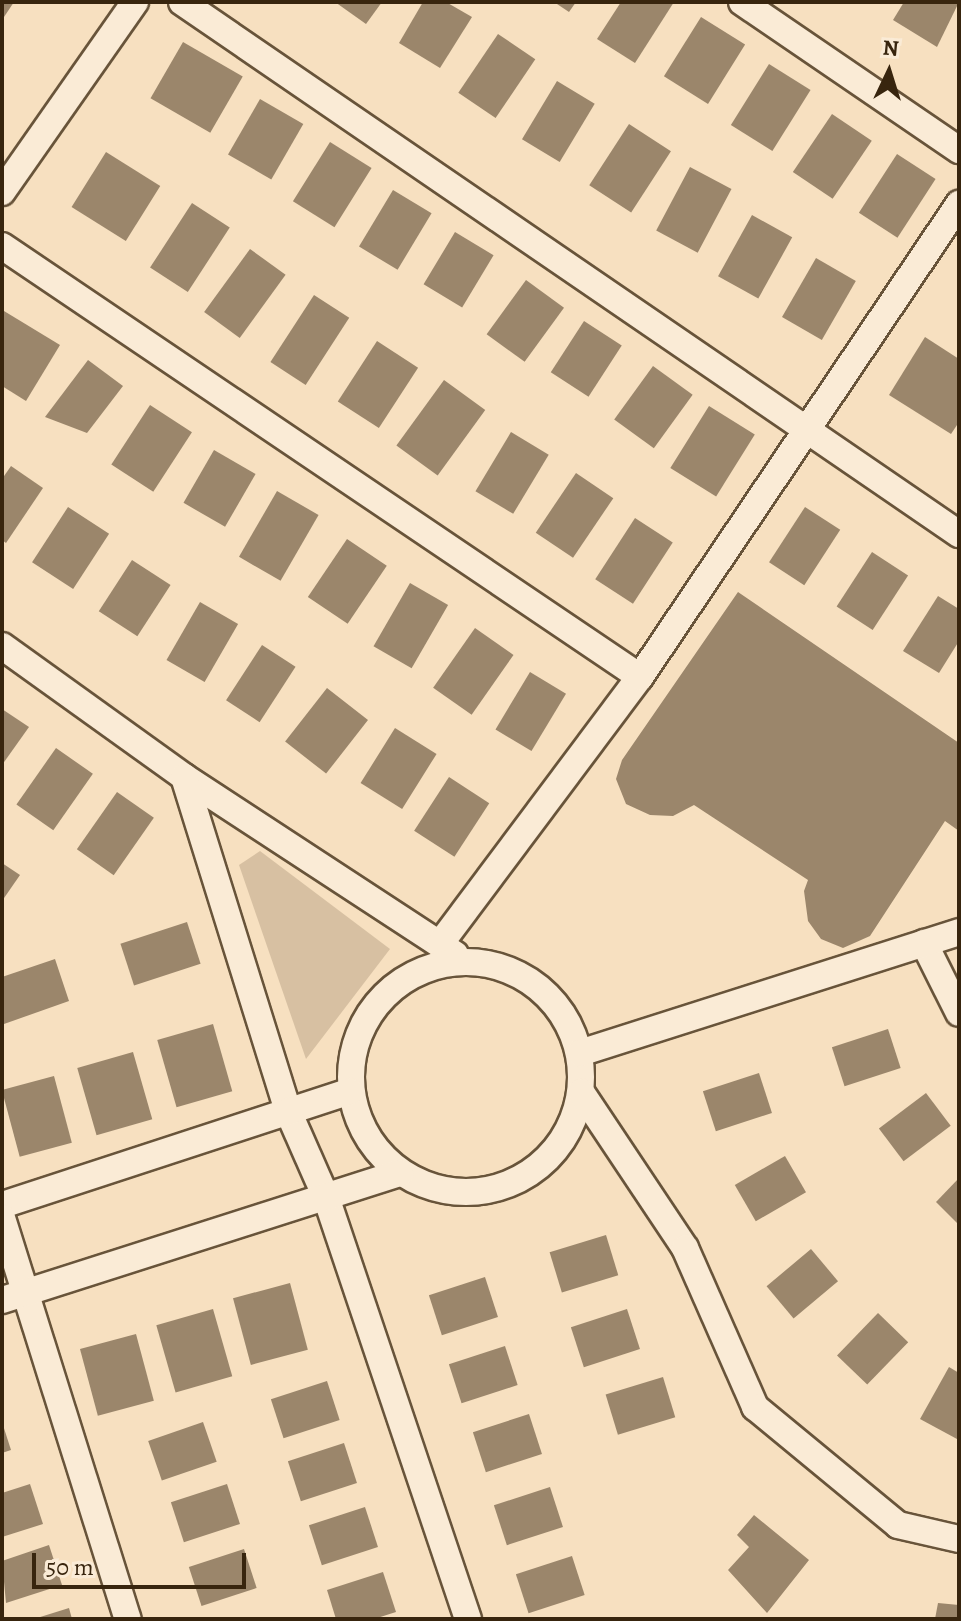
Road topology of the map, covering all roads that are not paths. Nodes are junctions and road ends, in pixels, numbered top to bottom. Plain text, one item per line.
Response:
1 (135, 2) edge
2 (182, 2) edge
3 (742, 2) edge
4 (959, 150) edge
5 (2, 192) edge
6 (959, 204) edge
7 (2, 246) edge
8 (807, 430) junction
9 (959, 534) edge
10 (2, 646) edge
11 (640, 677) junction
12 (184, 777) junction
13 (959, 932) edge
14 (924, 943) junction
15 (440, 944) junction
16 (466, 961) junction
17 (959, 1013) edge
18 (580, 1053) junction
19 (350, 1091) junction
20 (581, 1092) junction
21 (288, 1111) junction
22 (400, 1173) junction
23 (326, 1197) junction
24 (2, 1205) edge
25 (2, 1218) edge
26 (14, 1296) edge
27 (959, 1539) edge
28 (128, 1619) edge
29 (468, 1619) edge

1 - 5 street
2 - 8 street
3 - 4 street
6 - 8 street
7 - 11 street
8 - 9 street
8 - 11 street
10 - 12 street
11 - 15 street
12 - 15 street
12 - 21 street
13 - 14 street
14 - 17 street
14 - 18 street
15 - 16 street
16 - 18 street
16 - 19 street
18 - 20 street
19 - 21 street
19 - 22 street
20 - 22 street
20 - 27 street
21 - 23 street
21 - 24 street
22 - 23 street
23 - 26 street
23 - 29 street
25 - 26 street
26 - 28 street

